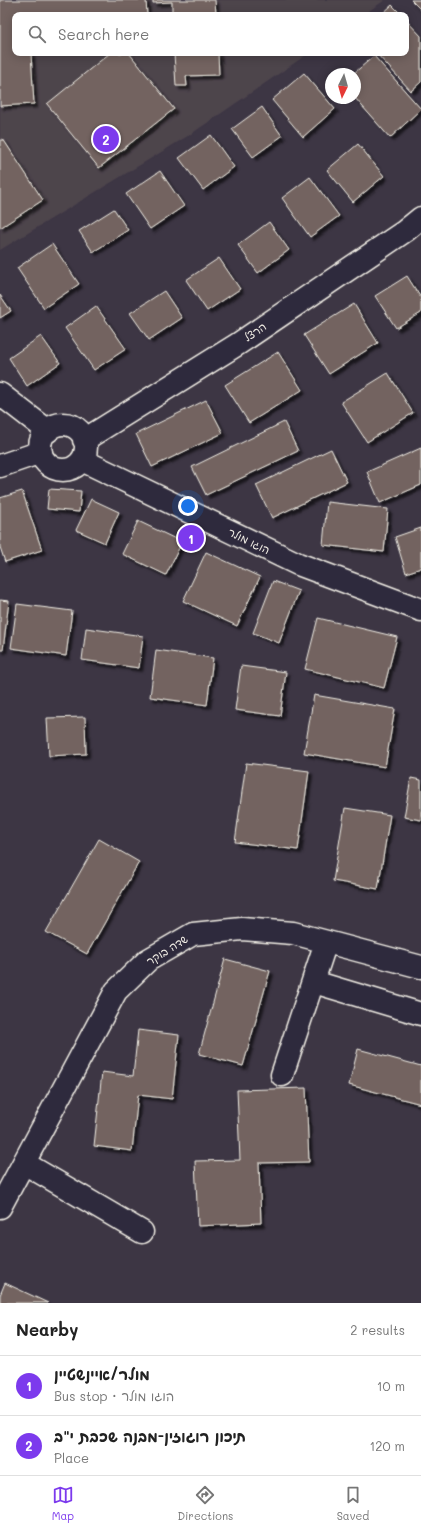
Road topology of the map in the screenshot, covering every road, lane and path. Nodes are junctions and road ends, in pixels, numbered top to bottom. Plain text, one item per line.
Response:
1 (421, 218) edge
2 (0, 394) edge
3 (48, 431) junction
4 (83, 450) junction
5 (41, 452) junction
6 (0, 466) edge
7 (421, 610) edge
8 (326, 942) junction
9 (421, 967) edge
10 (314, 982) junction
11 (421, 1014) edge
12 (282, 1075) dead end
13 (24, 1163) junction
14 (0, 1207) edge
15 (142, 1232) dead end

1 - 4 street, הרצל
2 - 3 street
3 - 4 street
3 - 5 street
4 - 5 street
4 - 7 street, הוגו מולר
5 - 6 street
8 - 9 street, שדה בוקר
8 - 10 street
8 - 13 street, שדה בוקר
10 - 11 street
10 - 12 street
13 - 14 street, שדה בוקר
13 - 15 street

